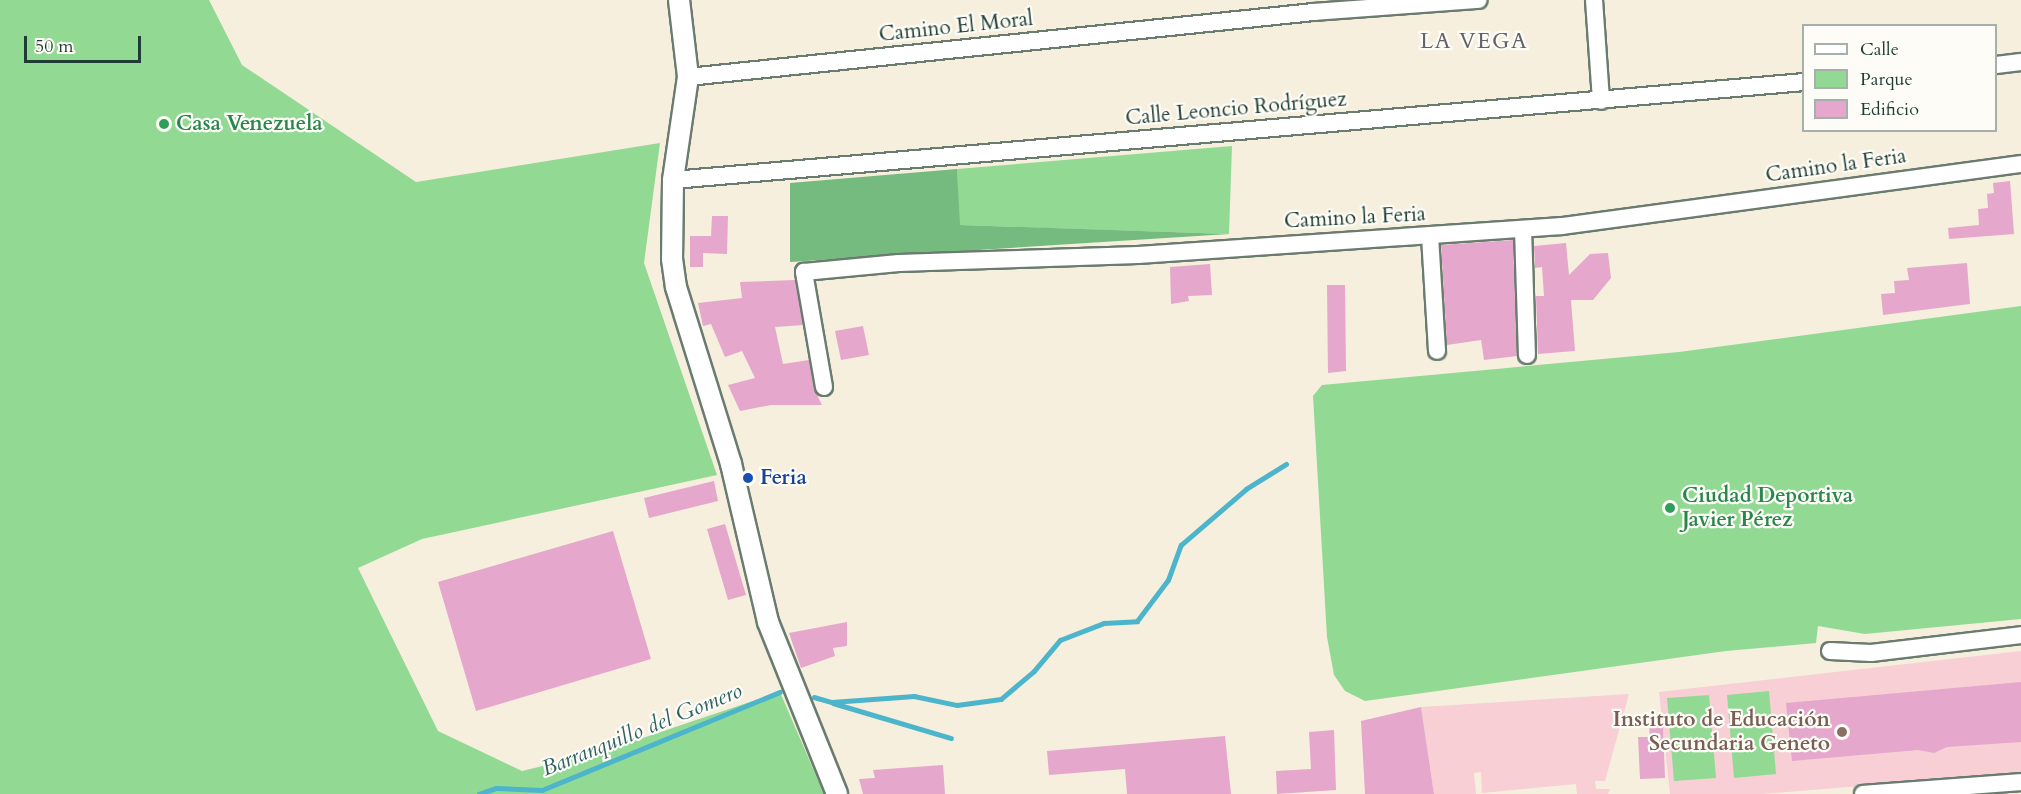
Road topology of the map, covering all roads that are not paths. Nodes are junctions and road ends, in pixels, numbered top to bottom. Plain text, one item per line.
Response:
1 (679, 0) edge
2 (1479, 0) edge
3 (1594, 0) edge
4 (1313, 6) edge
5 (2021, 62) edge
6 (1997, 64) edge
7 (688, 77) junction
8 (1802, 82) edge
9 (1601, 100) junction
10 (2021, 164) edge
11 (673, 180) junction
12 (1523, 230) junction
13 (1430, 236) junction
14 (1437, 351) dead end
15 (1527, 355) dead end
16 (824, 387) dead end
17 (2021, 635) edge
18 (1830, 651) dead end
19 (2021, 782) edge
20 (837, 794) edge
21 (1863, 794) edge

1 - 7 main road
2 - 4 street, Camino El Moral
3 - 9 street
4 - 7 street, Camino El Moral
5 - 6 street
7 - 11 main road
8 - 9 street, Calle Leoncio Rodríguez
9 - 11 street, Calle Leoncio Rodríguez
10 - 12 street, Camino la Feria
11 - 20 main road
12 - 13 street, Camino la Feria
12 - 15 street
13 - 14 street
13 - 16 street, Camino la Feria
17 - 18 street
19 - 21 street

